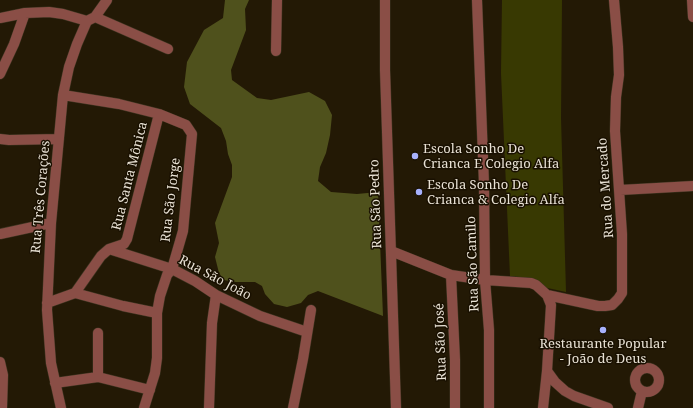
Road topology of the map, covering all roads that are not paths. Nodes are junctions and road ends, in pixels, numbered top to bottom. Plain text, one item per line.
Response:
1 (107, 0) edge
2 (277, 0) edge
3 (385, 0) edge
4 (477, 0) edge
5 (614, 0) edge
6 (692, 0) edge
7 (25, 13) junction
8 (693, 17) edge
9 (0, 18) edge
10 (91, 19) junction
11 (168, 49) dead end
12 (276, 51) dead end
13 (0, 74) edge
14 (63, 95) junction
15 (159, 114) junction
16 (0, 139) edge
17 (59, 139) junction
18 (693, 186) edge
19 (620, 190) junction
20 (51, 223) junction
21 (0, 234) edge
22 (109, 249) junction
23 (391, 251) junction
24 (172, 269) junction
25 (451, 275) junction
26 (485, 280) junction
27 (75, 293) junction
28 (216, 295) junction
29 (547, 295) junction
30 (47, 303) junction
31 (311, 310) dead end
32 (158, 313) junction
33 (307, 332) junction
34 (98, 333) dead end
35 (0, 362) edge
36 (547, 371) junction
37 (98, 377) junction
38 (55, 383) junction
39 (150, 390) junction
40 (545, 390) junction
41 (565, 391) junction
42 (642, 391) dead end
43 (2, 408) edge
44 (61, 408) edge
45 (144, 408) edge
46 (209, 408) edge
47 (293, 408) edge
48 (396, 408) edge
49 (455, 408) edge
50 (489, 408) edge
51 (543, 408) edge
52 (608, 408) edge
53 (638, 408) edge

1 - 10 street, Rua Três Corações
2 - 12 street
3 - 23 street, Rua São Pedro
4 - 26 street, Rua São Camilo
5 - 19 street, Rua do Mercado
6 - 8 street
7 - 9 street
7 - 10 street
7 - 13 street
10 - 11 street
10 - 14 street, Rua Três Corações
14 - 15 street
14 - 17 street, Rua Três Corações
15 - 22 street, Rua Santa Mônica
15 - 24 street, Rua São Jorge
16 - 17 street
17 - 20 street, Rua Três Corações
18 - 19 street
19 - 29 street, Rua do Mercado
20 - 21 street
20 - 30 street, Rua Três Corações
22 - 24 street, Rua São João
22 - 27 street, Rua Santa Mônica
23 - 25 street
23 - 48 street, Rua São Pedro
24 - 28 street, Rua São João
24 - 32 street, Rua São Jorge
25 - 26 street
25 - 49 street, Rua São José
26 - 29 street
26 - 50 street, Rua São Camilo
27 - 30 street
27 - 32 street
28 - 33 street, Rua São João
28 - 46 street
29 - 36 street
30 - 38 street, Rua Três Corações
31 - 33 street
32 - 39 street, Rua São Jorge
33 - 47 street
34 - 37 street
35 - 43 street
36 - 40 street
36 - 41 street
37 - 38 street
37 - 39 street
38 - 44 street, Rua Três Corações
39 - 45 street, Rua São Jorge
40 - 41 street
40 - 51 street
41 - 52 street
42 - 53 street

